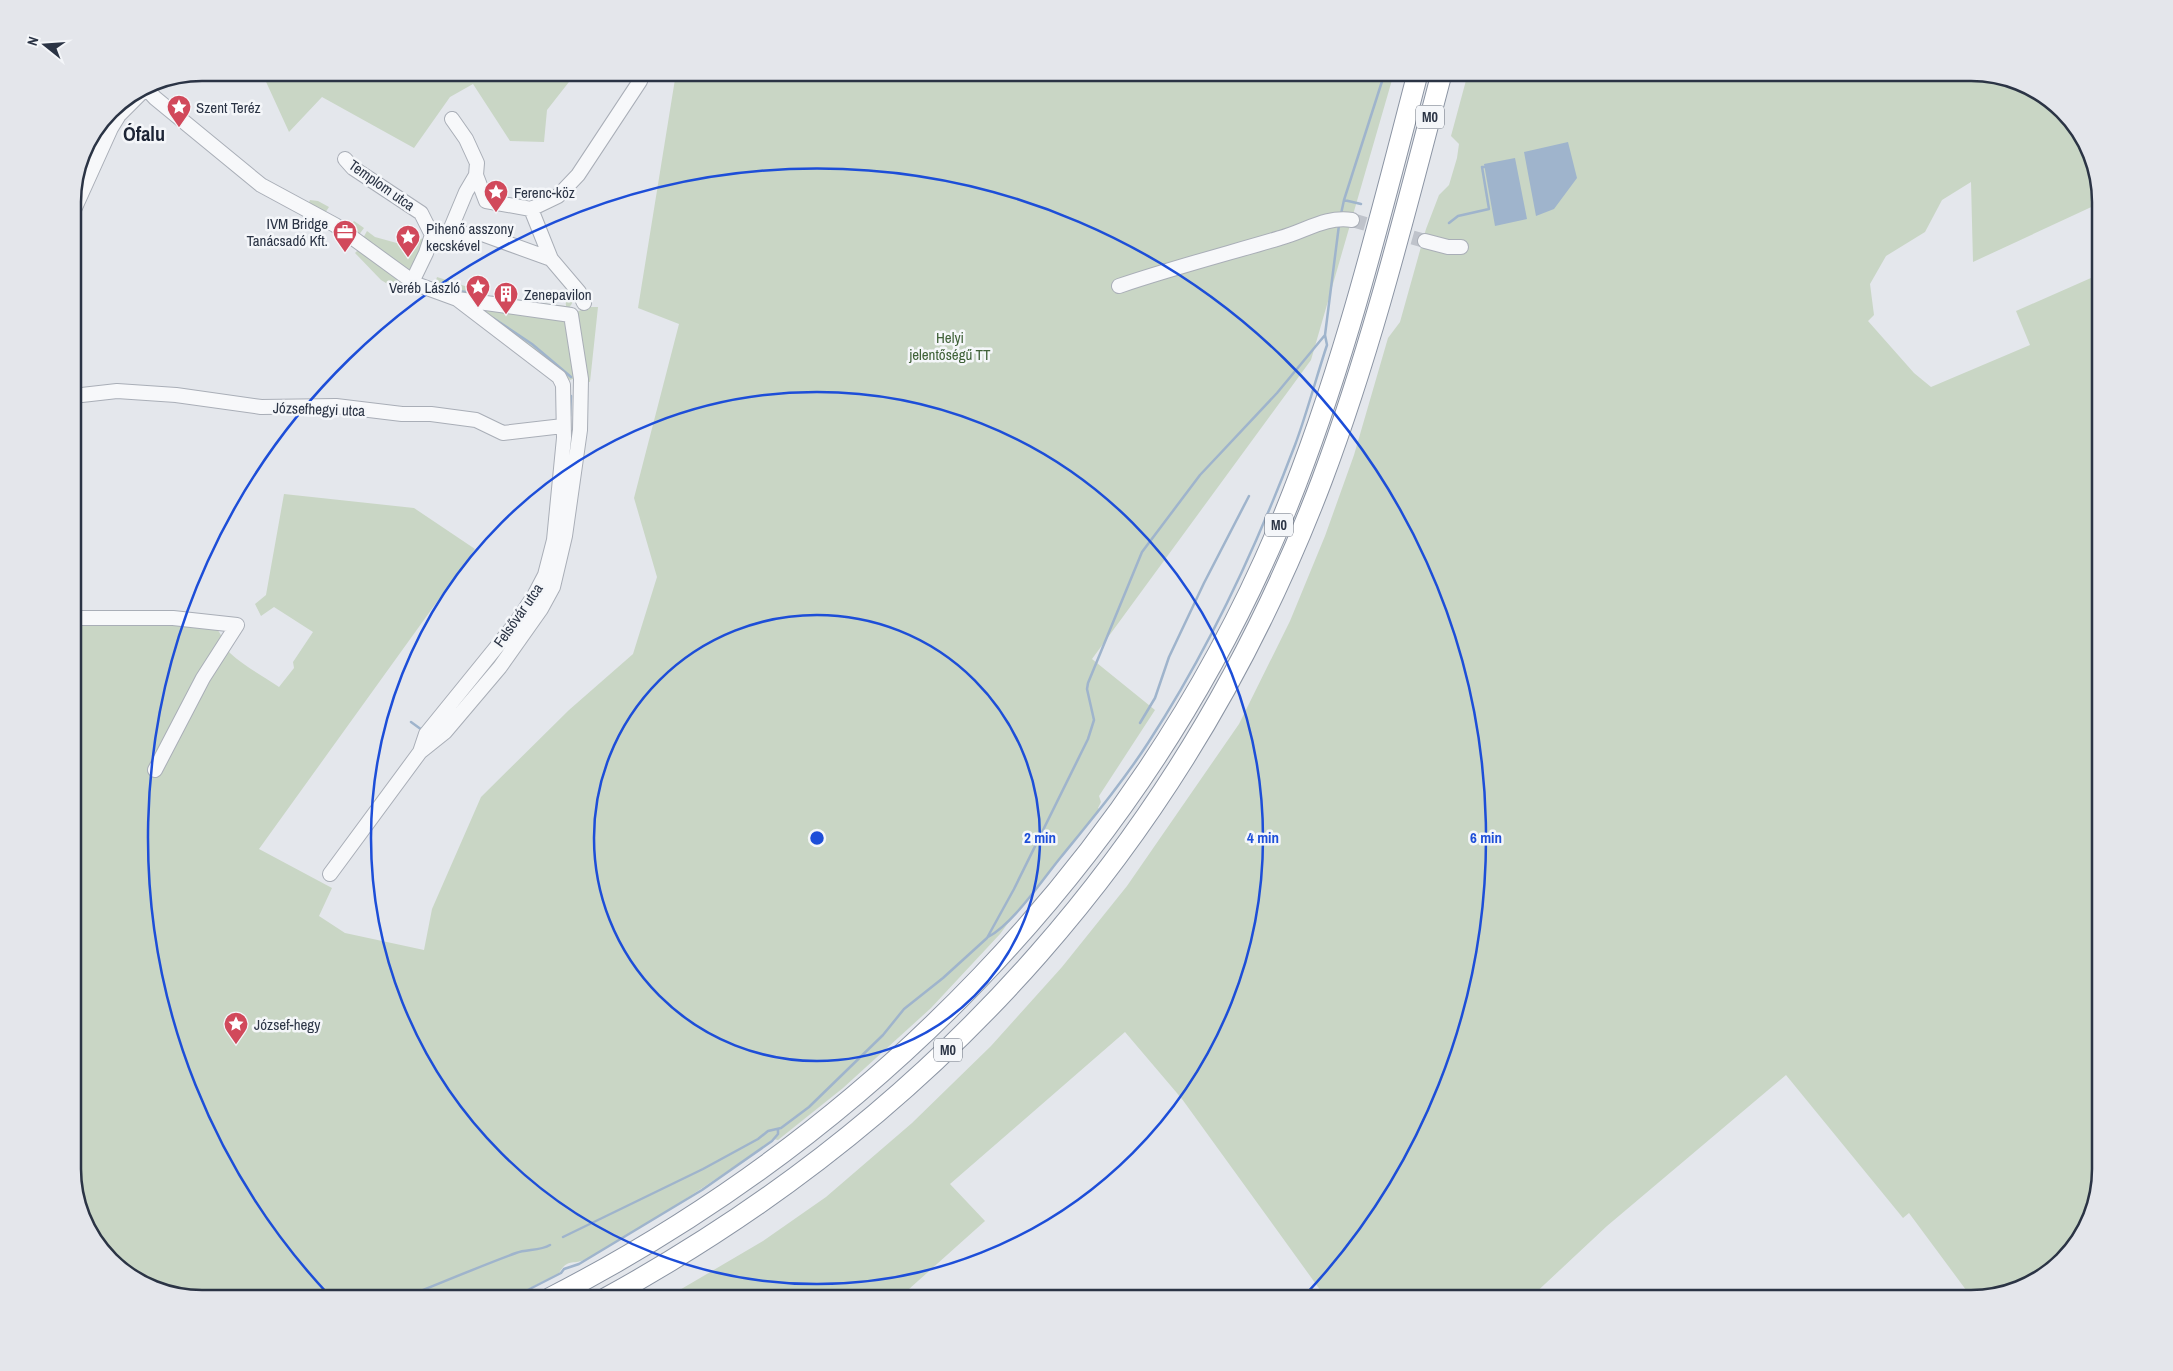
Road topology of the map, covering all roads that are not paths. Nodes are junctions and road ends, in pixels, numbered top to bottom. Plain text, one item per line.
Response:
1 (640, 81) edge
2 (1416, 81) edge
3 (1440, 81) edge
4 (147, 94) edge
5 (117, 117) edge
6 (452, 118) dead end
7 (345, 158) dead end
8 (476, 175) junction
9 (82, 191) edge
10 (531, 209) junction
11 (1343, 219) tunnel mouth
12 (432, 235) junction
13 (448, 235) junction
14 (1425, 241) tunnel mouth
15 (1461, 247) dead end
16 (551, 259) junction
17 (412, 282) junction
18 (1119, 286) dead end
19 (457, 299) junction
20 (571, 314) junction
21 (575, 384) junction
22 (82, 395) edge
23 (563, 426) junction
24 (82, 618) edge
25 (420, 752) junction
26 (155, 770) dead end
27 (330, 874) dead end
28 (564, 1290) edge
29 (620, 1290) edge

1 - 10 street
2 - 28 highway, M0
3 - 29 highway, M0
4 - 17 street
5 - 9 street
6 - 8 street
7 - 12 street, Templom utca
8 - 10 street
8 - 13 street
10 - 16 street
11 - 18 street
12 - 13 street
12 - 17 street
13 - 16 street
14 - 15 street
16 - 20 street
17 - 19 street
19 - 20 street
19 - 21 street
20 - 21 street, Felsővár utca
21 - 23 street, Felsővár utca
21 - 25 street, Felsővár utca
22 - 23 street, Józsefhegyi utca
23 - 25 street, Felsővár utca
24 - 26 street
25 - 27 street, Felsővár utca

